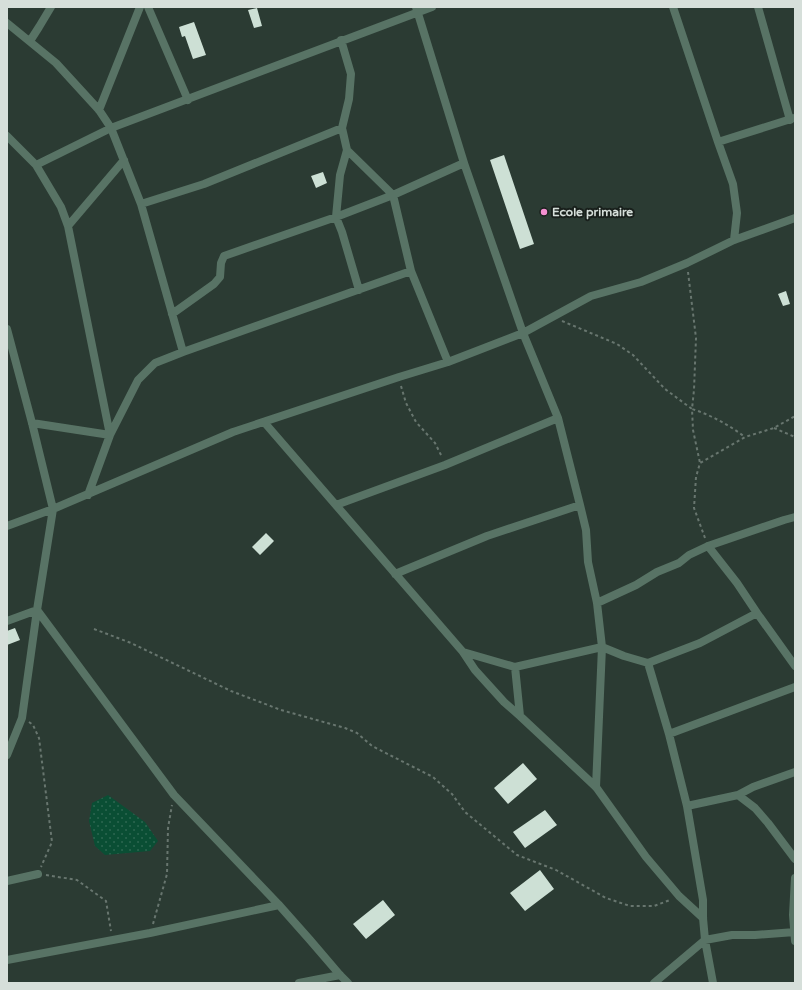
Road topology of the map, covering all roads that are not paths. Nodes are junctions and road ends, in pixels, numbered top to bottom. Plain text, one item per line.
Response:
1 (51, 7) edge
2 (140, 7) edge
3 (148, 7) edge
4 (432, 7) edge
5 (674, 7) edge
6 (758, 7) edge
7 (417, 10) edge
8 (7, 23) edge
9 (342, 40) junction
10 (30, 41) junction
11 (188, 100) junction
12 (99, 110) junction
13 (793, 119) edge
14 (111, 128) junction
15 (342, 128) junction
16 (7, 136) edge
17 (718, 142) junction
18 (347, 150) junction
19 (124, 160) junction
20 (464, 163) junction
21 (36, 165) junction
22 (393, 195) junction
23 (142, 204) junction
24 (336, 216) junction
25 (795, 218) edge
26 (68, 226) junction
27 (734, 240) junction
28 (411, 271) junction
29 (359, 290) junction
30 (172, 314) junction
31 (7, 329) edge
32 (523, 333) junction
33 (183, 352) junction
34 (448, 362) junction
35 (558, 418) junction
36 (264, 422) junction
37 (32, 423) junction
38 (110, 435) junction
39 (88, 495) junction
40 (336, 505) junction
41 (580, 505) junction
42 (53, 509) junction
43 (795, 517) edge
44 (7, 526) edge
45 (708, 546) junction
46 (396, 574) junction
47 (597, 603) junction
48 (37, 610) junction
49 (757, 613) junction
50 (7, 621) edge
51 (602, 646) junction
52 (463, 652) junction
53 (648, 663) junction
54 (795, 666) edge
55 (515, 667) junction
56 (795, 687) edge
57 (520, 716) junction
58 (669, 734) junction
59 (7, 755) edge
60 (795, 772) edge
61 (596, 787) junction
62 (738, 794) junction
63 (687, 806) junction
64 (795, 860) edge
65 (38, 874) road end
66 (795, 878) edge
67 (7, 880) edge
68 (279, 905) junction
69 (703, 918) junction
70 (794, 932) edge
71 (706, 940) junction
72 (795, 941) edge
73 (7, 960) edge
74 (340, 975) junction
75 (299, 983) edge
76 (348, 983) edge
77 (654, 983) edge
78 (713, 983) edge

1 - 10 street
2 - 12 street
3 - 11 street
4 - 7 street
5 - 17 street
6 - 13 street
7 - 9 street
7 - 20 street
8 - 10 street
9 - 11 street
9 - 15 street
10 - 12 street
11 - 14 street
12 - 14 street
13 - 17 street
14 - 19 street
14 - 21 street
15 - 18 street
15 - 23 street
16 - 21 street
17 - 27 street
18 - 22 street
18 - 24 street
19 - 23 street
19 - 26 street
20 - 22 street
20 - 32 street
21 - 26 street
22 - 24 street
22 - 28 street
23 - 30 street
24 - 29 street
24 - 30 street
25 - 27 street
26 - 38 street
27 - 32 street
28 - 29 street
28 - 34 street
29 - 33 street
30 - 33 street
31 - 37 street
32 - 34 street
32 - 35 street
33 - 38 street
34 - 36 street
35 - 40 street
35 - 41 street
36 - 39 street
36 - 40 street
37 - 38 street
37 - 42 street
38 - 39 street
39 - 42 street
40 - 46 street
41 - 46 street
41 - 47 street
42 - 44 street
42 - 48 street
43 - 45 street
45 - 47 street
45 - 49 street
46 - 52 street
47 - 51 street
48 - 50 street
48 - 59 street
48 - 68 street
49 - 53 street
49 - 54 street
51 - 53 street
51 - 55 street
51 - 61 street
52 - 55 street
52 - 57 street
53 - 58 street
55 - 57 street
56 - 58 street
57 - 61 street
58 - 63 street
60 - 62 street
61 - 69 street
62 - 63 street
62 - 64 street
63 - 69 street
65 - 67 street
66 - 70 street
68 - 73 street
68 - 74 street
69 - 71 street
70 - 71 street
70 - 72 street
71 - 77 street
71 - 78 street
74 - 75 street
74 - 76 street

